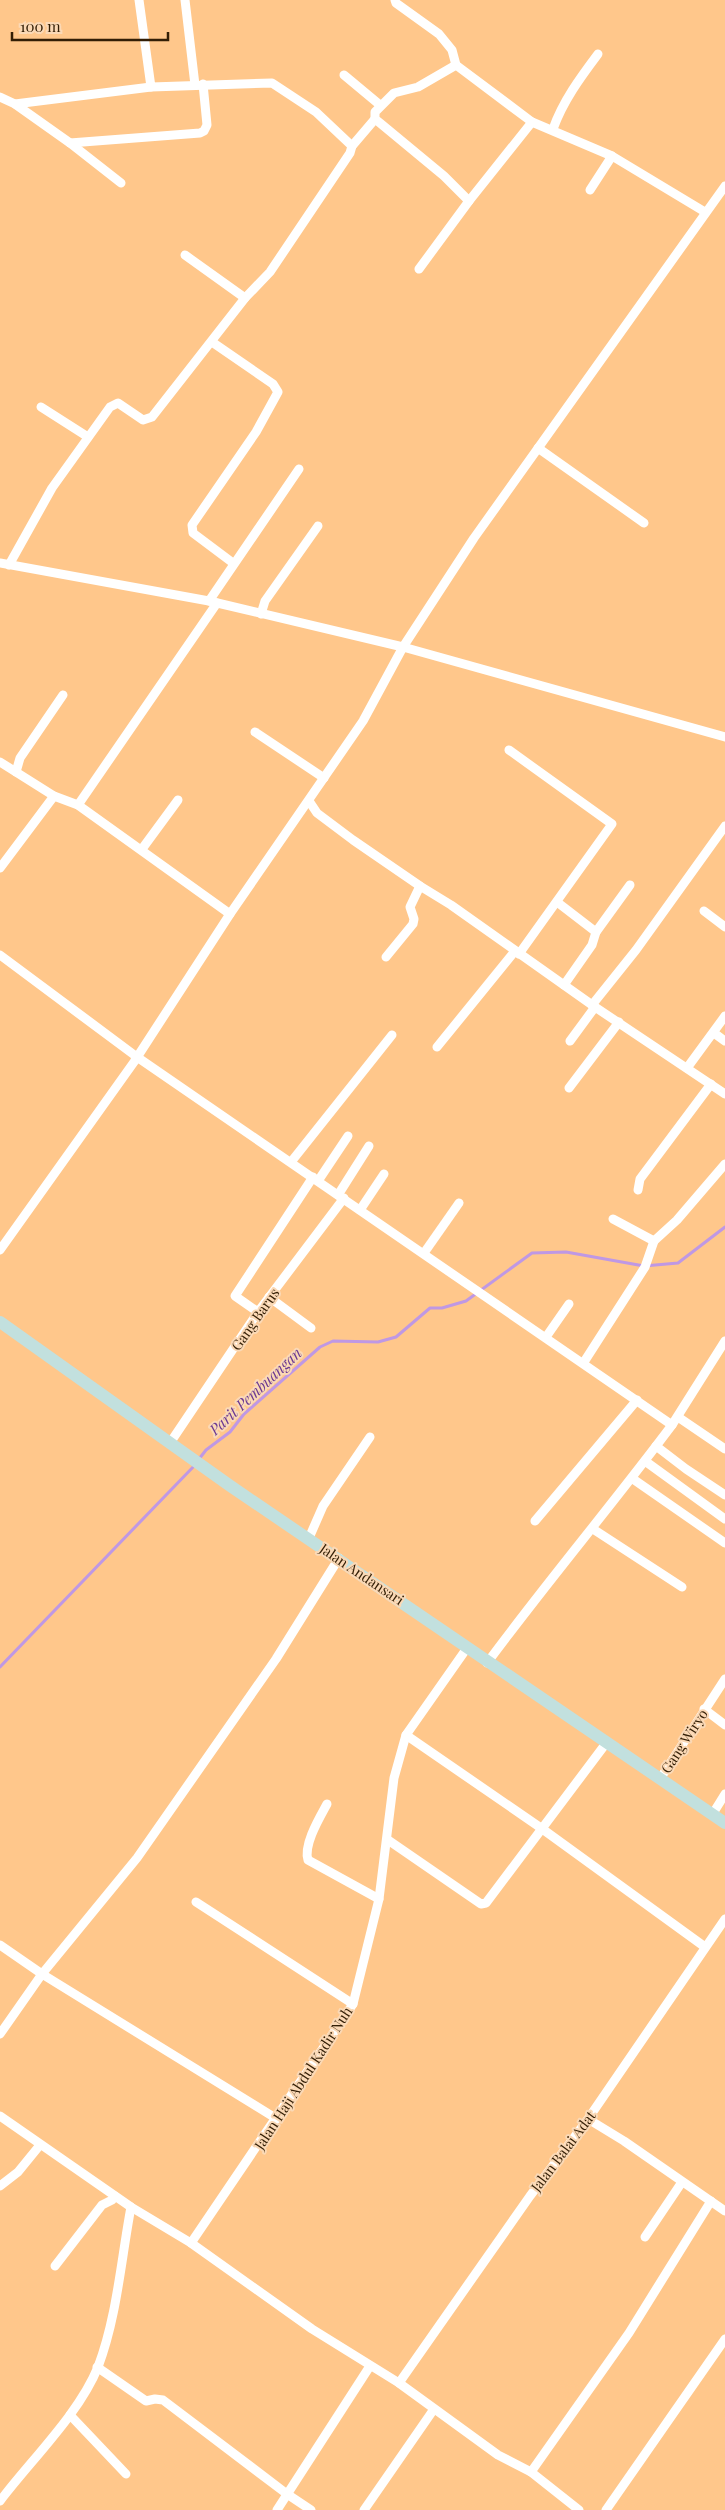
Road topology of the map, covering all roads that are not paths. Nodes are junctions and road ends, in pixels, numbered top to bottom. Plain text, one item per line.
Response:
1 (139, 0) edge
2 (185, 0) edge
3 (395, 0) edge
4 (598, 54) dead end
5 (456, 65) junction
6 (344, 75) dead end
7 (199, 85) junction
8 (151, 87) junction
9 (0, 97) edge
10 (15, 104) junction
11 (380, 105) junction
12 (375, 119) junction
13 (532, 122) junction
14 (553, 129) junction
15 (70, 142) junction
16 (352, 146) junction
17 (612, 156) junction
18 (121, 183) dead end
19 (725, 186) edge
20 (590, 190) dead end
21 (469, 201) junction
22 (704, 212) junction
23 (185, 255) dead end
24 (418, 269) dead end
25 (245, 298) junction
26 (212, 342) junction
27 (41, 407) dead end
28 (88, 437) junction
29 (538, 448) junction
30 (299, 469) dead end
31 (644, 523) dead end
32 (318, 526) dead end
33 (233, 563) junction
34 (4, 564) edge
35 (213, 602) junction
36 (261, 614) junction
37 (403, 647) junction
38 (62, 695) dead end
39 (255, 732) dead end
40 (725, 737) edge
41 (509, 750) dead end
42 (0, 762) edge
43 (16, 772) junction
44 (324, 778) junction
45 (54, 796) junction
46 (178, 800) dead end
47 (309, 801) junction
48 (78, 805) junction
49 (725, 826) edge
50 (142, 849) junction
51 (0, 868) edge
52 (630, 885) dead end
53 (420, 886) junction
54 (557, 902) junction
55 (704, 911) dead end
56 (230, 914) junction
57 (725, 927) edge
58 (596, 932) junction
59 (517, 953) junction
60 (0, 955) edge
61 (386, 957) dead end
62 (564, 985) junction
63 (594, 1006) junction
64 (725, 1016) edge
65 (619, 1022) junction
66 (714, 1033) junction
67 (392, 1035) dead end
68 (725, 1040) edge
69 (570, 1041) dead end
70 (438, 1048) dead end
71 (138, 1057) junction
72 (687, 1068) junction
73 (711, 1084) junction
74 (569, 1088) dead end
75 (725, 1094) edge
76 (348, 1136) dead end
77 (369, 1146) dead end
78 (291, 1162) junction
79 (725, 1164) edge
80 (384, 1174) dead end
81 (315, 1179) junction
82 (638, 1190) dead end
83 (341, 1196) junction
84 (460, 1203) dead end
85 (360, 1210) junction
86 (613, 1219) dead end
87 (654, 1241) junction
88 (0, 1250) edge
89 (424, 1253) junction
90 (269, 1297) junction
91 (569, 1304) dead end
92 (258, 1312) junction
93 (0, 1322) edge
94 (311, 1328) dead end
95 (546, 1336) junction
96 (725, 1340) edge
97 (584, 1362) junction
98 (636, 1400) junction
99 (678, 1417) junction
100 (672, 1425) junction
101 (370, 1437) dead end
102 (170, 1443) junction
103 (656, 1446) junction
104 (725, 1449) edge
105 (646, 1461) junction
106 (633, 1479) junction
107 (725, 1495) edge
108 (725, 1519) edge
109 (535, 1521) dead end
110 (593, 1529) junction
111 (309, 1538) junction
112 (725, 1543) edge
113 (339, 1558) junction
114 (682, 1587) dead end
115 (467, 1648) junction
116 (487, 1663) junction
117 (725, 1679) edge
118 (704, 1710) junction
119 (725, 1725) edge
120 (406, 1735) junction
121 (606, 1742) junction
122 (660, 1778) junction
123 (725, 1794) edge
124 (327, 1804) dead end
125 (712, 1814) junction
126 (725, 1823) edge
127 (541, 1828) junction
128 (388, 1840) junction
129 (379, 1899) junction
130 (196, 1902) dead end
131 (725, 1918) edge
132 (0, 1945) edge
133 (705, 1948) junction
134 (42, 1974) junction
135 (353, 2004) junction
136 (0, 2034) edge
137 (0, 2116) edge
138 (277, 2119) junction
139 (588, 2119) junction
140 (40, 2145) junction
141 (682, 2182) junction
142 (0, 2186) edge
143 (115, 2196) junction
144 (711, 2201) junction
145 (131, 2207) junction
146 (725, 2211) edge
147 (645, 2237) dead end
148 (191, 2243) junction
149 (54, 2266) dead end
150 (725, 2339) edge
151 (370, 2366) junction
152 (97, 2367) junction
153 (399, 2383) junction
154 (434, 2409) junction
155 (70, 2416) junction
156 (531, 2472) junction
157 (126, 2474) dead end
158 (287, 2494) junction
159 (0, 2502) edge
160 (277, 2510) edge
161 (311, 2510) edge
162 (364, 2510) edge
163 (579, 2510) edge
164 (606, 2510) edge

1 - 8 street
2 - 7 street
3 - 5 street
4 - 14 street
5 - 11 street
5 - 13 street
6 - 11 street
7 - 8 street
7 - 15 street
7 - 16 street
8 - 10 street
9 - 10 street
10 - 15 street
11 - 12 street
12 - 16 street
12 - 21 street
13 - 14 street
13 - 21 street
14 - 17 street
15 - 18 street
16 - 25 street
17 - 20 street
17 - 22 street
19 - 22 street
21 - 24 street
22 - 29 street
23 - 25 street
25 - 26 street
26 - 28 street
26 - 33 street
27 - 28 street
28 - 34 street
29 - 31 street
29 - 37 street
30 - 33 street
32 - 36 street
33 - 35 street
34 - 35 street
35 - 36 street
35 - 48 street
36 - 37 street
37 - 40 street
37 - 44 street
38 - 43 street
39 - 44 street
41 - 54 street
42 - 43 street
43 - 45 street
44 - 47 street
45 - 48 street
45 - 51 street
46 - 50 street
47 - 53 street
47 - 56 street
48 - 50 street
49 - 63 street
50 - 56 street
52 - 58 street
53 - 59 street
53 - 61 street
54 - 58 street
54 - 59 street
55 - 57 street
56 - 71 street
58 - 62 street
59 - 62 street
59 - 70 street
60 - 71 street
62 - 63 street
63 - 65 street
63 - 69 street
64 - 66 street
65 - 72 street
65 - 74 street
66 - 68 street
66 - 72 street
67 - 78 street
71 - 78 street
71 - 88 street
72 - 73 street
73 - 75 street
73 - 82 street
76 - 81 street
77 - 83 street, Gang Barus
78 - 81 street
79 - 87 street
80 - 85 street
81 - 83 street
81 - 92 street
83 - 85 street
83 - 90 street, Gang Barus
84 - 89 street
85 - 89 street
86 - 87 street
87 - 97 street
89 - 95 street
90 - 92 street, Gang Barus
90 - 94 street
91 - 95 street
92 - 102 street, Gang Barus
93 - 102 street, Jalan Andansari
95 - 97 street
96 - 99 street
97 - 98 street
98 - 100 street
98 - 109 street
99 - 100 street
99 - 104 street
100 - 103 street
101 - 111 street
102 - 111 street, Jalan Andansari
103 - 105 street
103 - 107 street
105 - 106 street
105 - 108 street
106 - 110 street
106 - 112 street
110 - 114 street
110 - 116 street
111 - 113 street, Jalan Andansari
113 - 115 street, Jalan Andansari
113 - 134 street
115 - 116 street, Jalan Andansari
115 - 120 street, Jalan Haji Abdul Kadir Nuh
116 - 121 street, Jalan Andansari
117 - 118 street, Gang Wiryo
118 - 119 street
118 - 122 street, Gang Wiryo
120 - 127 street
120 - 128 street, Jalan Haji Abdul Kadir Nuh
121 - 122 street, Jalan Andansari
121 - 127 street
122 - 125 street, Jalan Andansari
123 - 125 street
124 - 129 street
125 - 126 street, Jalan Andansari
127 - 128 street
127 - 133 street
128 - 129 street, Jalan Haji Abdul Kadir Nuh
129 - 135 street, Jalan Haji Abdul Kadir Nuh
130 - 135 street
131 - 133 street, Jalan Balai Adat
132 - 134 street
133 - 139 street, Jalan Balai Adat
134 - 136 street
134 - 138 street
135 - 138 street, Jalan Haji Abdul Kadir Nuh
137 - 140 street
138 - 148 street, Jalan Haji Abdul Kadir Nuh
139 - 141 street
139 - 153 street, Jalan Balai Adat
140 - 142 street
140 - 143 street
141 - 144 street
141 - 147 street
143 - 145 street
143 - 149 street
144 - 146 street
144 - 156 street
145 - 148 street
145 - 152 street
148 - 151 street
150 - 164 street
151 - 153 street
151 - 158 street
152 - 155 street
152 - 158 street
153 - 154 street
154 - 156 street
154 - 162 street
155 - 157 street
155 - 159 street
156 - 163 street
158 - 160 street
158 - 161 street

